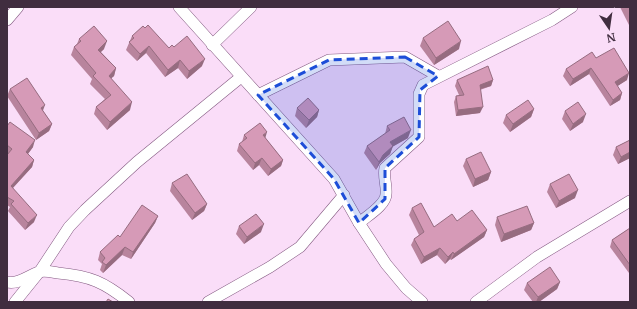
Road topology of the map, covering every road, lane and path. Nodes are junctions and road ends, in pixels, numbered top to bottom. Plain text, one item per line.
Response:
1 (18, 7) edge
2 (180, 7) edge
3 (251, 7) edge
4 (572, 7) edge
5 (7, 20) edge
6 (212, 45) junction
7 (438, 76) junction
8 (241, 77) junction
9 (258, 95) junction
10 (344, 195) junction
11 (630, 201) edge
12 (359, 223) junction
13 (40, 271) junction
14 (7, 282) edge
15 (15, 302) edge
16 (129, 302) edge
17 (208, 302) edge
18 (422, 302) edge
19 (476, 302) edge

1 - 5 street
2 - 6 street
3 - 6 street
4 - 7 street
6 - 8 street
7 - 9 street
7 - 12 street
8 - 9 street
8 - 13 street
9 - 10 street
10 - 12 street
10 - 17 street
11 - 19 street
12 - 18 street
13 - 14 street
13 - 15 street
13 - 16 street

